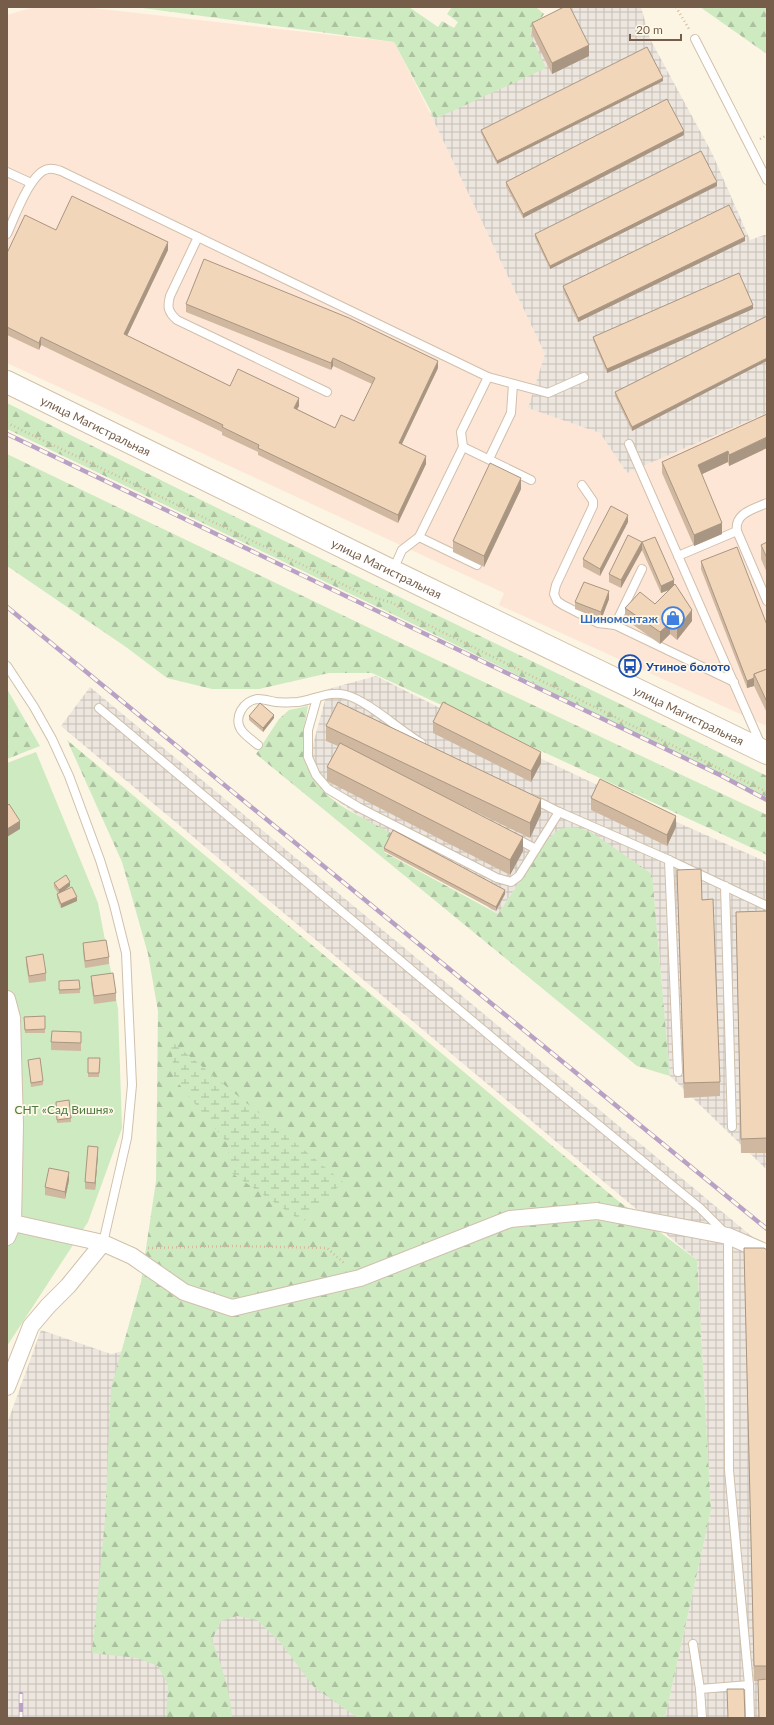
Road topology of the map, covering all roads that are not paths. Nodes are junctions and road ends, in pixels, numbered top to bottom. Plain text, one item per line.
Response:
1 (695, 39) road end
2 (7, 172) edge
3 (767, 180) edge
4 (31, 184) junction
5 (7, 234) edge
6 (198, 237) junction
7 (488, 377) junction
8 (584, 377) dead end
9 (7, 382) edge
10 (513, 384) junction
11 (326, 392) dead end
12 (628, 444) dead end
13 (463, 447) junction
14 (489, 459) junction
15 (531, 480) dead end
16 (582, 485) dead end
17 (767, 503) edge
18 (737, 531) junction
19 (419, 537) junction
20 (678, 556) junction
21 (477, 565) edge
22 (642, 569) dead end
23 (392, 571) junction
24 (767, 601) edge
25 (615, 625) junction
26 (7, 666) edge
27 (734, 682) junction
28 (317, 698) junction
29 (99, 708) dead end
30 (258, 745) dead end
31 (431, 749) edge
32 (766, 752) edge
33 (524, 795) edge
34 (558, 812) junction
35 (508, 835) edge
36 (536, 848) junction
37 (669, 860) junction
38 (725, 886) junction
39 (767, 906) edge
40 (7, 999) edge
41 (678, 1072) dead end
42 (11, 1124) edge
43 (732, 1127) dead end
44 (10, 1230) edge
45 (728, 1236) junction
46 (103, 1243) junction
47 (767, 1253) edge
48 (7, 1387) edge
49 (693, 1644) dead end
50 (749, 1685) junction
51 (700, 1689) junction
52 (702, 1718) edge
53 (750, 1718) edge

1 - 3 lane
2 - 4 lane
4 - 5 lane
4 - 6 lane
6 - 7 lane
6 - 11 lane
7 - 10 lane
7 - 13 lane
8 - 10 lane
9 - 23 main road, улица Магистральная
10 - 14 lane
12 - 20 lane
13 - 14 lane
13 - 19 lane
14 - 15 lane
16 - 25 lane
17 - 18 lane
18 - 20 lane
18 - 24 lane
19 - 21 lane
19 - 23 lane
20 - 27 lane
22 - 25 lane
23 - 32 main road, улица Магистральная
25 - 27 lane
26 - 46 lane
27 - 32 lane
28 - 30 lane
28 - 31 lane
28 - 36 lane
29 - 45 lane
33 - 34 lane
34 - 36 lane
34 - 37 lane
35 - 36 lane
37 - 38 lane
37 - 41 lane
38 - 39 lane
38 - 43 lane
40 - 42 street
42 - 44 street
44 - 46 street
45 - 46 street
45 - 47 street
45 - 50 lane
46 - 48 street
49 - 51 lane
50 - 51 lane
50 - 53 lane
51 - 52 lane

